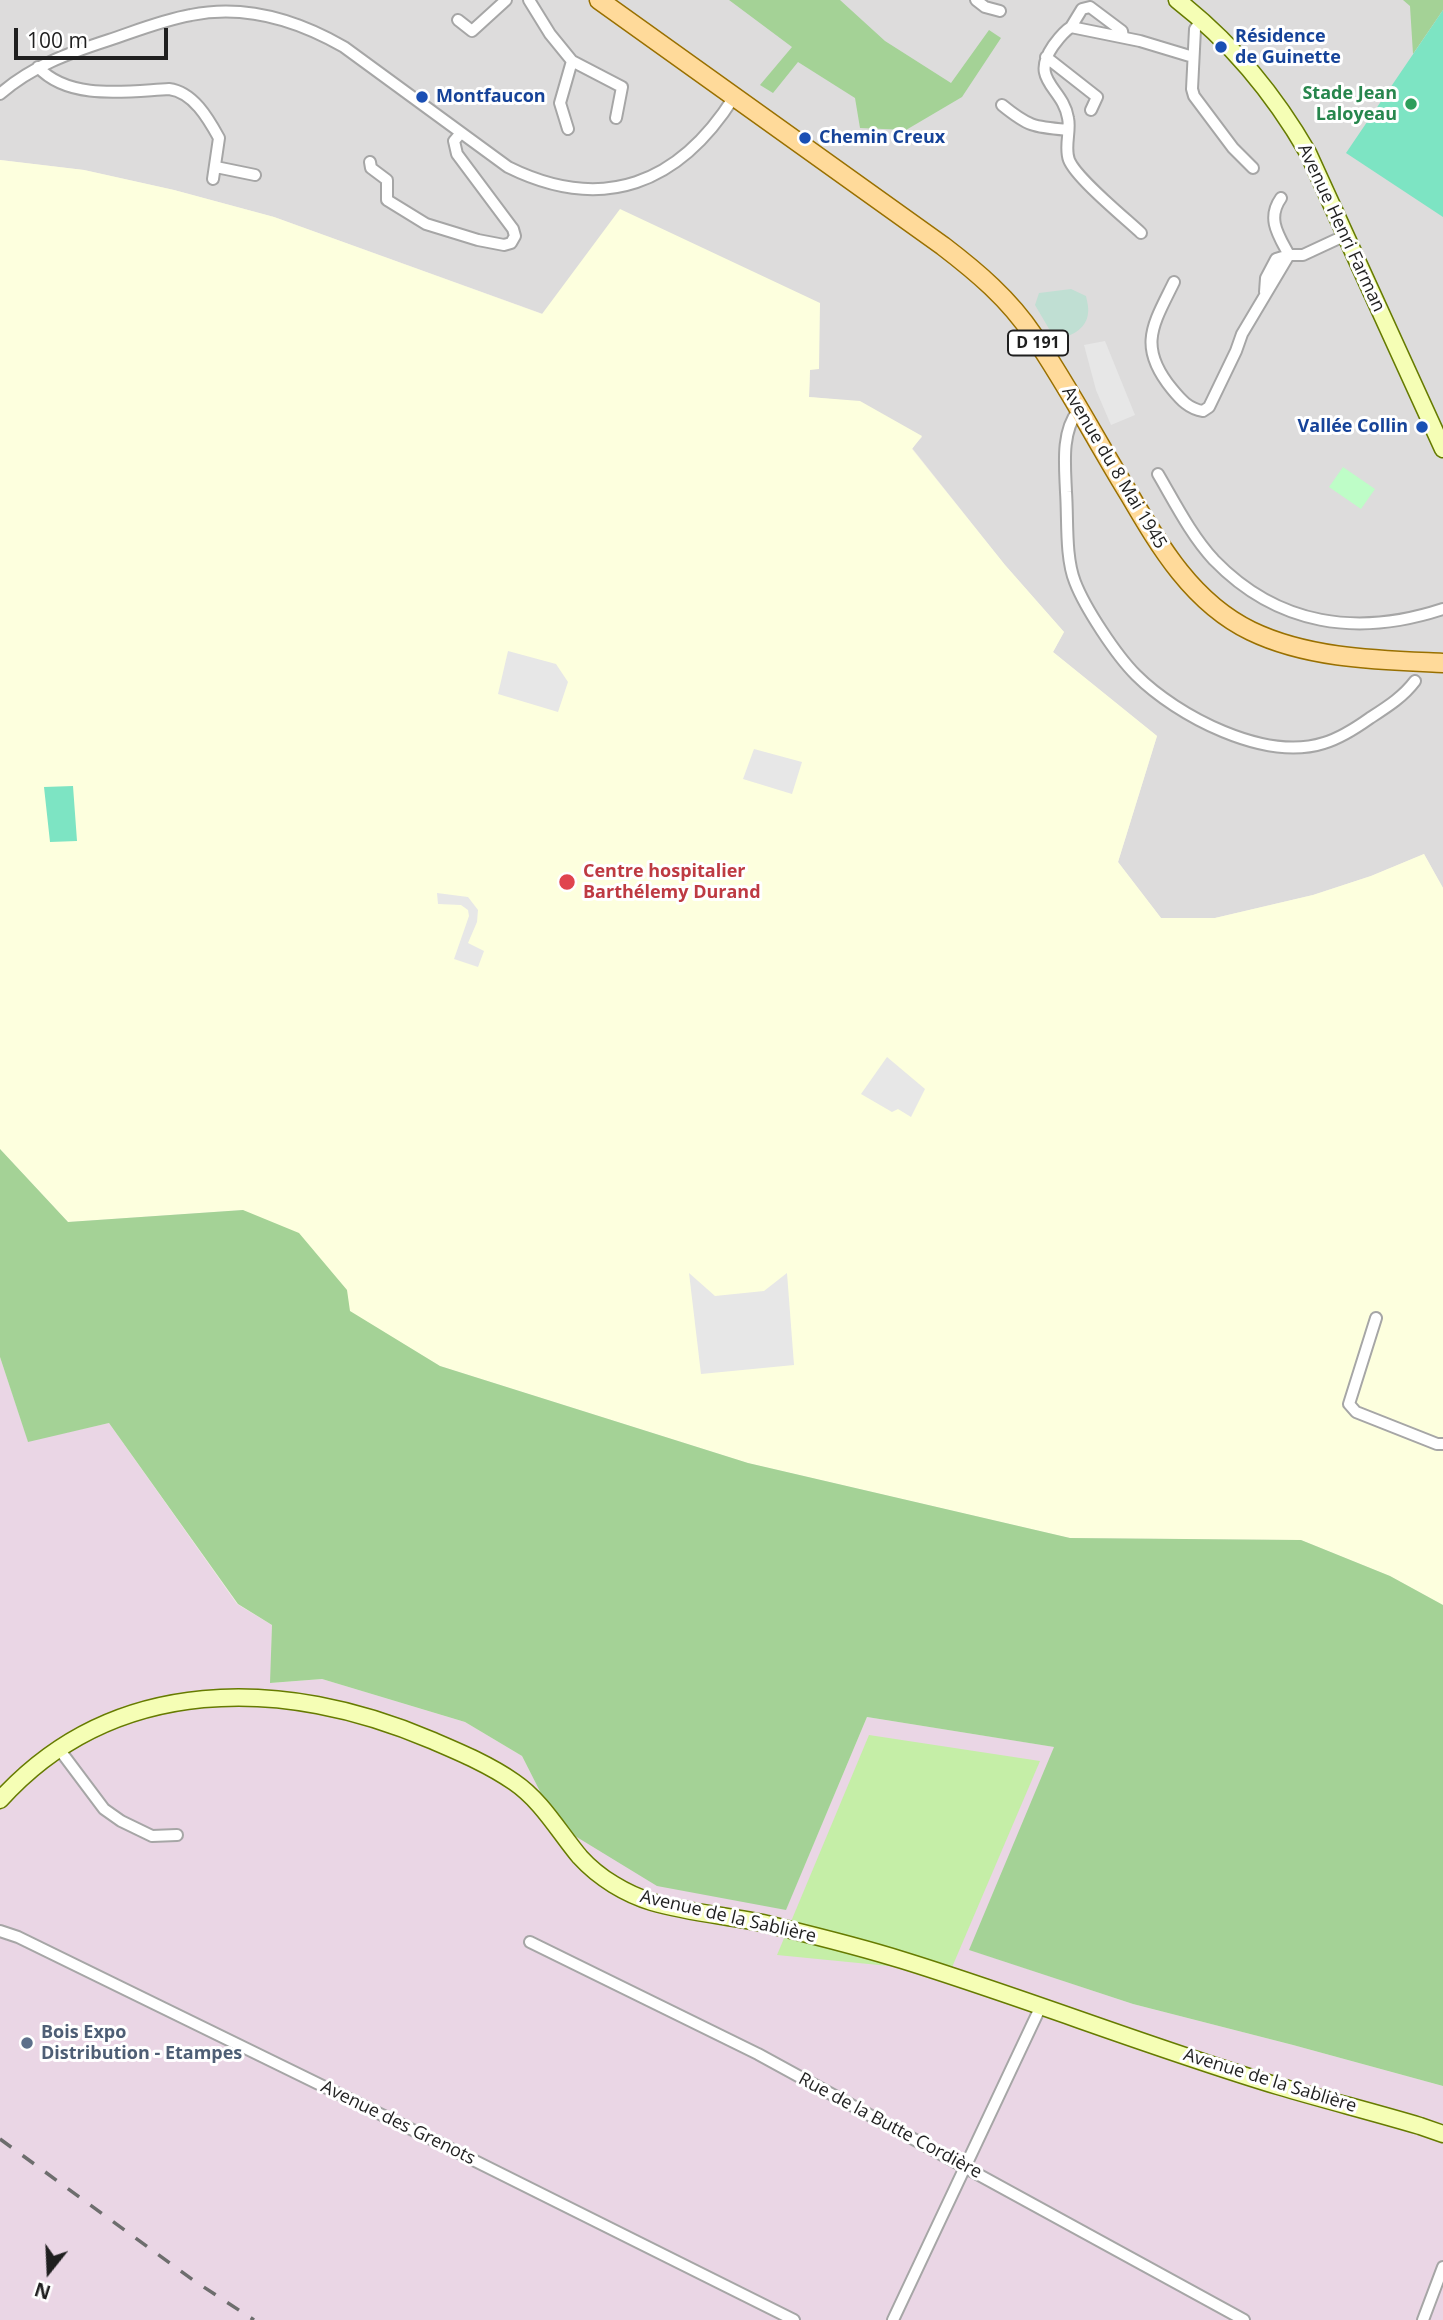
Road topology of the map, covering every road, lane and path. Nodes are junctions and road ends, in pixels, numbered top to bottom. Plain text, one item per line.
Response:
1 (506, 0) edge
2 (529, 0) edge
3 (599, 0) edge
4 (976, 0) edge
5 (1177, 0) edge
6 (1000, 11) dead end
7 (1202, 19) junction
8 (458, 20) dead end
9 (1071, 27) junction
10 (1123, 37) junction
11 (1046, 57) junction
12 (1193, 57) junction
13 (572, 61) junction
14 (38, 67) junction
15 (0, 94) edge
16 (734, 97) junction
17 (1002, 105) dead end
18 (1091, 110) dead end
19 (615, 118) dead end
20 (568, 129) dead end
21 (1068, 130) junction
22 (460, 134) junction
23 (370, 162) dead end
24 (216, 167) junction
25 (1253, 168) dead end
26 (254, 175) dead end
27 (213, 179) dead end
28 (1281, 198) dead end
29 (1141, 233) dead end
30 (1346, 235) junction
31 (1289, 255) junction
32 (1174, 282) dead end
33 (1078, 411) junction
34 (1443, 449) edge
35 (1158, 474) dead end
36 (1443, 609) edge
37 (1443, 663) edge
38 (1415, 681) dead end
39 (1377, 1318) dead end
40 (1443, 1444) edge
41 (59, 1749) junction
42 (0, 1800) edge
43 (177, 1835) dead end
44 (0, 1931) edge
45 (530, 1942) dead end
46 (1041, 2006) junction
47 (1440, 2132) edge
48 (966, 2167) junction
49 (1443, 2267) edge
50 (794, 2320) edge
51 (893, 2320) edge
52 (1244, 2320) edge
53 (1423, 2320) edge

1 - 8 street
2 - 13 street
3 - 16 main road, Avenue du 8 Mai 1945 / D 191
4 - 6 street
5 - 7 main road, Avenue Henri Farman
7 - 12 street
7 - 30 main road, Avenue Henri Farman
9 - 10 street
9 - 10 street
9 - 11 street
10 - 12 street
11 - 18 street
11 - 21 street
12 - 25 street
13 - 19 street
13 - 20 street
14 - 15 street
14 - 22 street
14 - 24 street
16 - 22 street
16 - 33 main road, Avenue du 8 Mai 1945 / D 191
17 - 21 street
21 - 29 street
22 - 23 street
24 - 26 street
24 - 27 street
28 - 31 street
30 - 31 street
30 - 34 main road, Avenue Henri Farman
31 - 32 street
33 - 37 main road, Avenue du 8 Mai 1945 / D 191
33 - 38 street
35 - 36 street
39 - 40 street
41 - 42 main road, Avenue de la Sablière
41 - 43 street
41 - 46 main road, Avenue de la Sablière
44 - 50 street, Avenue des Grenots
45 - 48 street, Rue de la Butte Cordière
46 - 47 main road, Avenue de la Sablière
46 - 48 street
48 - 51 street
48 - 52 street, Rue de la Butte Cordière
49 - 53 street

